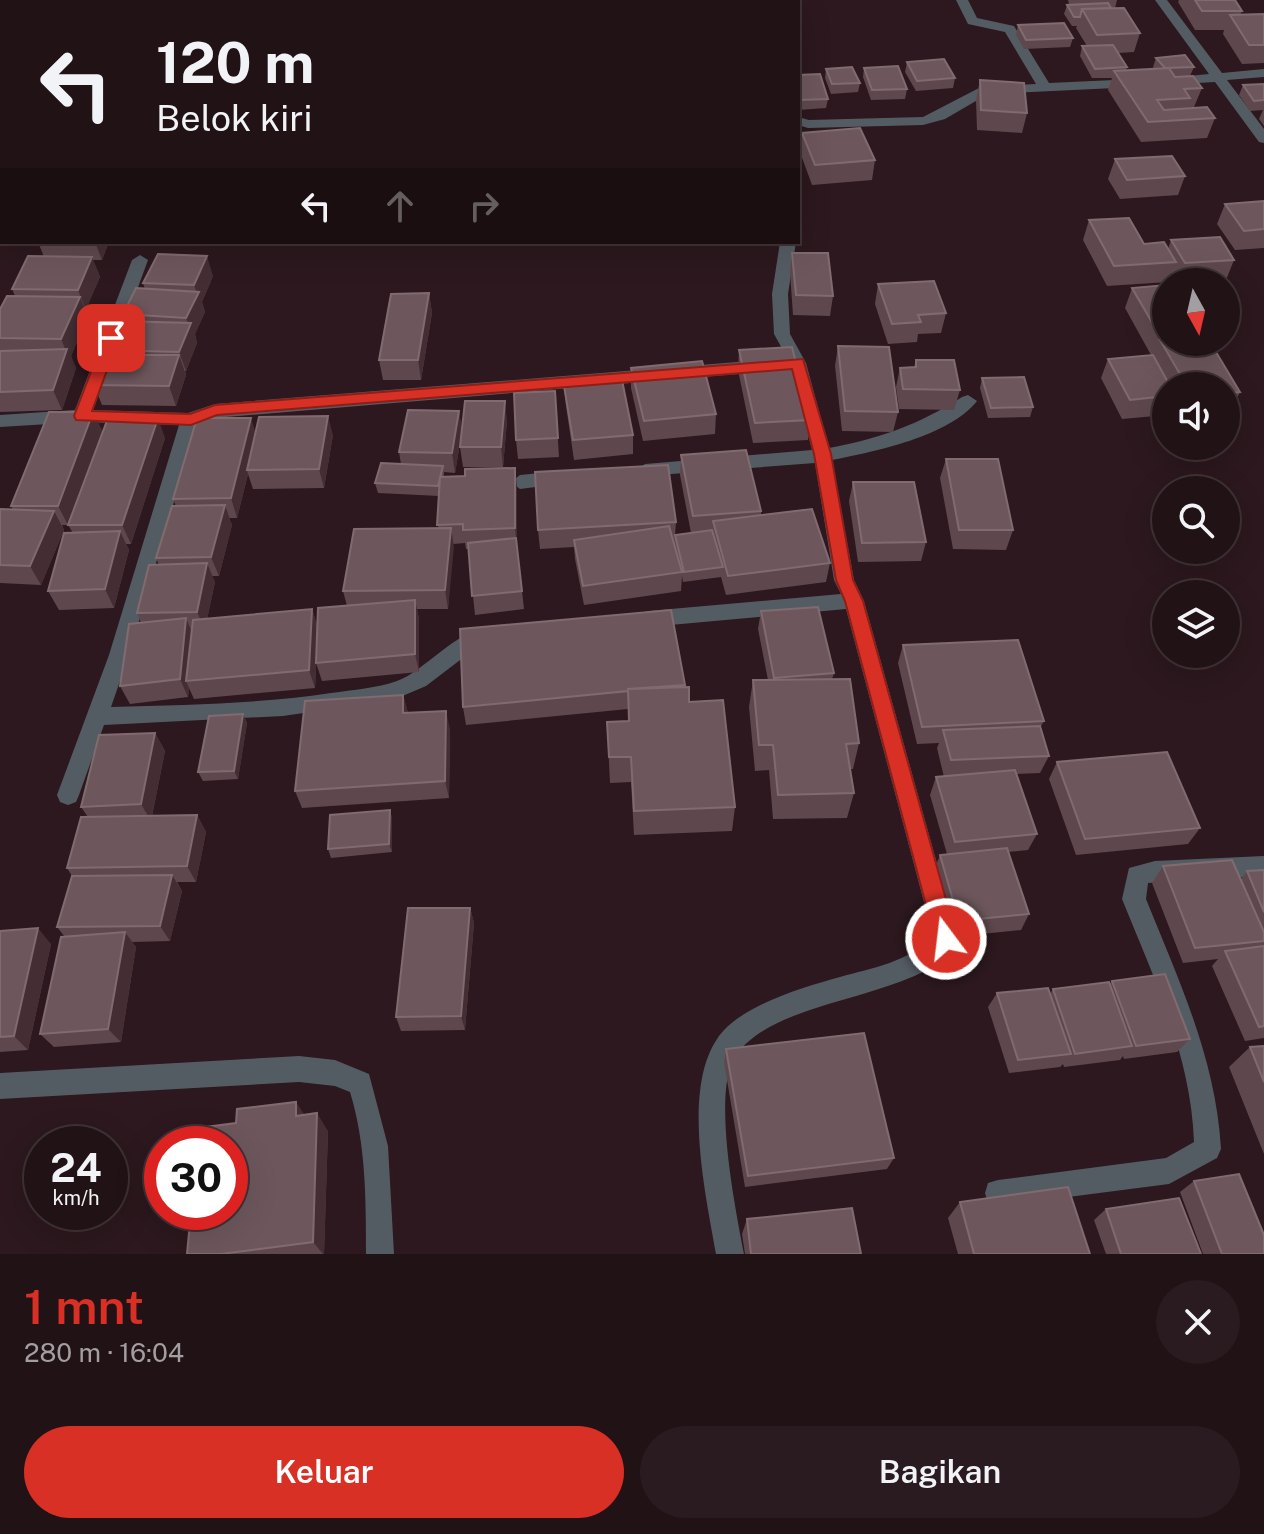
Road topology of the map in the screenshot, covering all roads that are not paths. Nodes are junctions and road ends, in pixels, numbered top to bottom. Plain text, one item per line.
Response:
1 (962, 0) edge
2 (1161, 0) edge
3 (1264, 73) edge
4 (1219, 80) junction
5 (1043, 85) junction
6 (803, 123) edge
7 (1264, 139) edge
8 (787, 244) edge
9 (140, 260) dead end
10 (798, 363) junction
11 (968, 401) dead end
12 (82, 416) junction
13 (191, 419) junction
14 (0, 421) edge
15 (822, 454) junction
16 (631, 471) edge
17 (584, 476) edge
18 (520, 482) dead end
19 (854, 601) junction
20 (626, 621) edge
21 (505, 633) edge
22 (96, 716) junction
23 (68, 795) dead end
24 (1264, 866) edge
25 (0, 1086) edge
26 (998, 1193) edge
27 (380, 1254) edge
28 (730, 1254) edge

1 - 5 street
2 - 4 street
3 - 4 street
4 - 5 street
4 - 7 street
5 - 6 street
8 - 10 street
9 - 12 street
10 - 13 street
10 - 15 street
11 - 15 street
12 - 13 street
12 - 14 street
13 - 22 street
15 - 16 street
15 - 19 street
17 - 18 street
19 - 20 street
19 - 28 street
21 - 22 street
22 - 23 street
24 - 26 street
25 - 27 street

